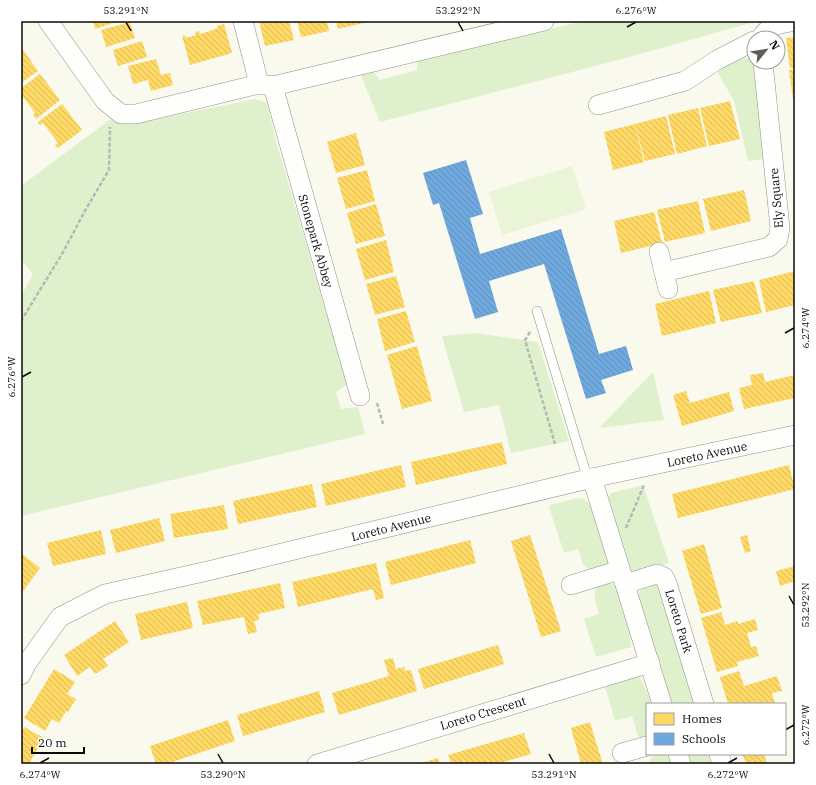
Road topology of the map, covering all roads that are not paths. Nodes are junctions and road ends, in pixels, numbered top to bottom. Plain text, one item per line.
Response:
1 (48, 21) edge
2 (243, 21) edge
3 (544, 21) edge
4 (795, 21) edge
5 (766, 30) edge
6 (746, 46) edge
7 (764, 70) edge
8 (266, 85) junction
9 (598, 105) dead end
10 (659, 252) dead end
11 (538, 314) road end
12 (360, 396) dead end
13 (795, 435) edge
14 (592, 478) junction
15 (620, 569) junction
16 (571, 585) dead end
17 (650, 663) junction
18 (21, 675) edge
19 (662, 703) edge
20 (704, 703) edge
21 (646, 746) edge
22 (622, 753) dead end
23 (317, 764) edge

1 - 8 street
2 - 8 street, Stonepark Abbey
3 - 8 street
4 - 5 street
6 - 9 street
7 - 10 street, Ely Square
8 - 12 street, Stonepark Abbey
11 - 14 lane
13 - 14 street, Loreto Avenue
14 - 15 street
14 - 18 street, Loreto Avenue
15 - 16 street, Loreto Park
15 - 17 street
15 - 20 street, Loreto Park
17 - 19 street
17 - 23 street, Loreto Crescent
21 - 22 street

